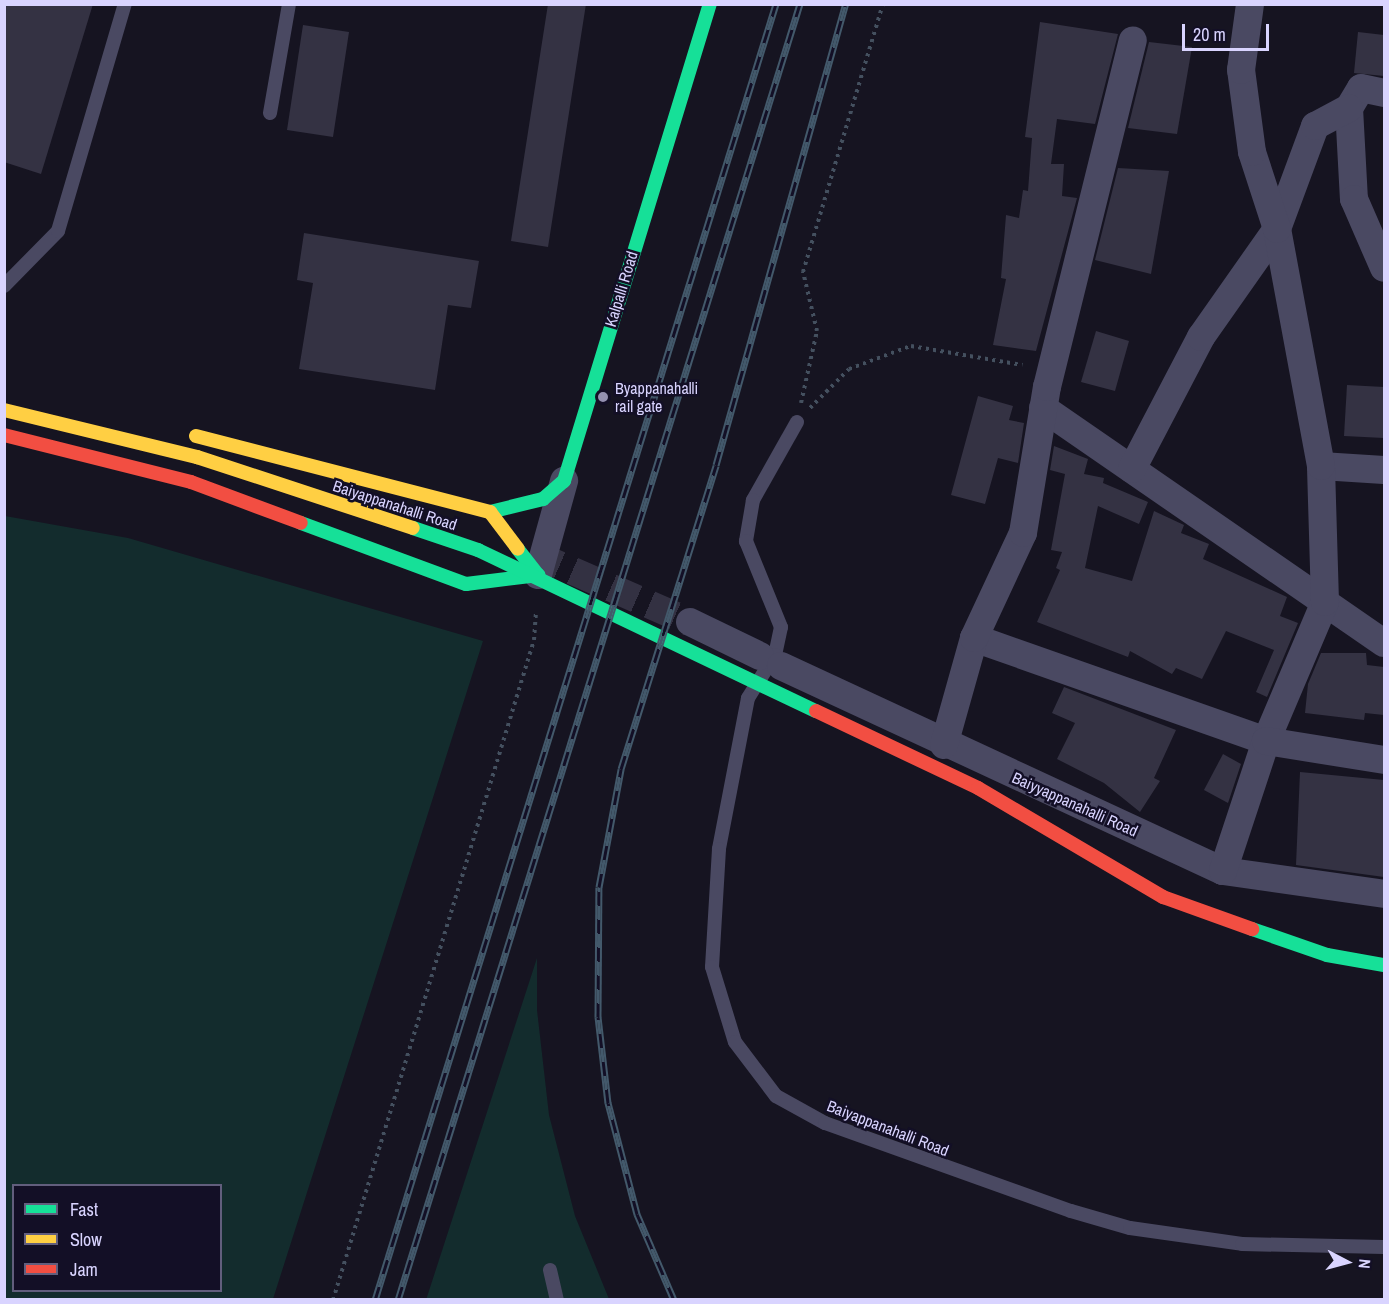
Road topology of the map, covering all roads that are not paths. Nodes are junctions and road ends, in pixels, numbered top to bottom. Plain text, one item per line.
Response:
1 (125, 4) edge
2 (289, 4) edge
3 (710, 4) edge
4 (1250, 4) edge
5 (1133, 40) dead end
6 (1384, 93) edge
7 (1349, 108) junction
8 (270, 113) dead end
9 (1277, 229) junction
10 (1384, 268) edge
11 (4, 286) edge
12 (1043, 408) junction
13 (4, 410) edge
14 (797, 422) road end
15 (179, 432) dead end
16 (4, 435) edge
17 (1321, 466) junction
18 (1132, 469) junction
19 (1384, 470) edge
20 (564, 481) junction
21 (490, 512) junction
22 (530, 558) junction
23 (1325, 602) junction
24 (690, 622) tunnel mouth
25 (974, 638) junction
26 (1384, 643) edge
27 (772, 659) junction
28 (1266, 741) junction
29 (944, 745) junction
30 (1384, 760) edge
31 (1223, 871) junction
32 (1384, 894) edge
33 (1384, 965) edge
34 (1384, 1247) edge
35 (550, 1270) dead end
36 (557, 1299) edge

1 - 11 lane
2 - 8 lane
3 - 20 street, Kalpalli Road
4 - 9 street
5 - 12 street
6 - 7 street
7 - 9 street
7 - 10 street
9 - 17 street
9 - 18 street
12 - 18 street
12 - 25 street
13 - 33 street, Baiyappanahalli Road
14 - 27 lane
15 - 21 street, Baiyappanahalli Road
16 - 22 street
17 - 19 street
17 - 23 street
18 - 23 street
20 - 21 street
20 - 22 street, Kalpalli Road
21 - 22 street
23 - 26 street
23 - 28 street
24 - 27 street, Baiyyappanahalli Road
25 - 28 street
25 - 29 street
27 - 29 street, Baiyyappanahalli Road
27 - 34 lane, Baiyappanahalli Road
28 - 30 street
28 - 31 street
29 - 31 street, Baiyyappanahalli Road
31 - 32 street, Baiyyappanahalli Road
35 - 36 lane

